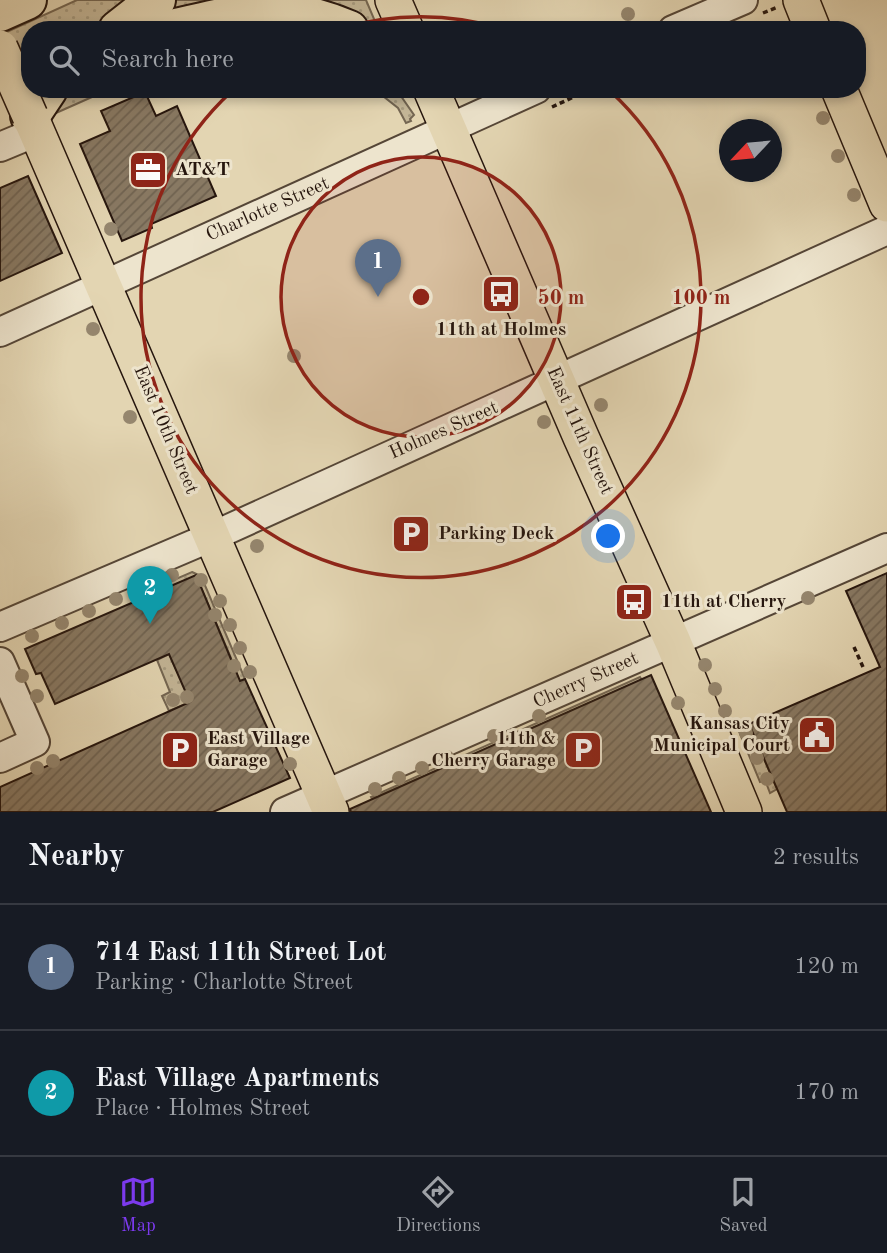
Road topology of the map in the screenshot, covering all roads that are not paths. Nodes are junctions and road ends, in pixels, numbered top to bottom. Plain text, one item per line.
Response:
1 (27, 0) edge
2 (156, 0) edge
3 (393, 0) edge
4 (743, 0) edge
5 (800, 0) edge
6 (0, 12) edge
7 (129, 21) edge
8 (209, 21) edge
9 (332, 21) edge
10 (402, 21) edge
11 (694, 21) edge
12 (809, 21) edge
13 (0, 48) edge
14 (21, 60) edge
15 (0, 64) edge
16 (21, 83) edge
17 (435, 98) edge
18 (516, 98) edge
19 (843, 98) edge
20 (38, 112) edge
21 (447, 129) junction
22 (0, 147) edge
23 (887, 204) edge
24 (887, 230) edge
25 (103, 285) junction
26 (0, 332) edge
27 (556, 380) junction
28 (211, 537) junction
29 (887, 548) edge
30 (0, 627) edge
31 (673, 642) junction
32 (0, 662) edge
33 (0, 758) edge
34 (327, 804) edge
35 (285, 812) edge
36 (744, 812) edge

1 - 6 highway
2 - 7 highway
3 - 10 main road
4 - 11 street
5 - 12 main road
8 - 9 highway
13 - 16 main road, East 10th Street, bridge
14 - 15 highway
17 - 21 main road, East 11th Street
18 - 21 street, Charlotte Street
19 - 23 main road
20 - 22 street
20 - 25 main road, East 10th Street
21 - 25 street, Charlotte Street
21 - 27 main road, East 11th Street
24 - 27 street, Holmes Street
25 - 26 street, Charlotte Street
25 - 28 main road, East 10th Street
27 - 28 street, Holmes Street
27 - 31 main road, East 11th Street
28 - 30 street, Holmes Street
28 - 34 main road, East 10th Street
29 - 31 street, Cherry Street
31 - 34 street, Cherry Street
31 - 36 main road, East 11th Street
32 - 33 street
34 - 35 street, Cherry Street

